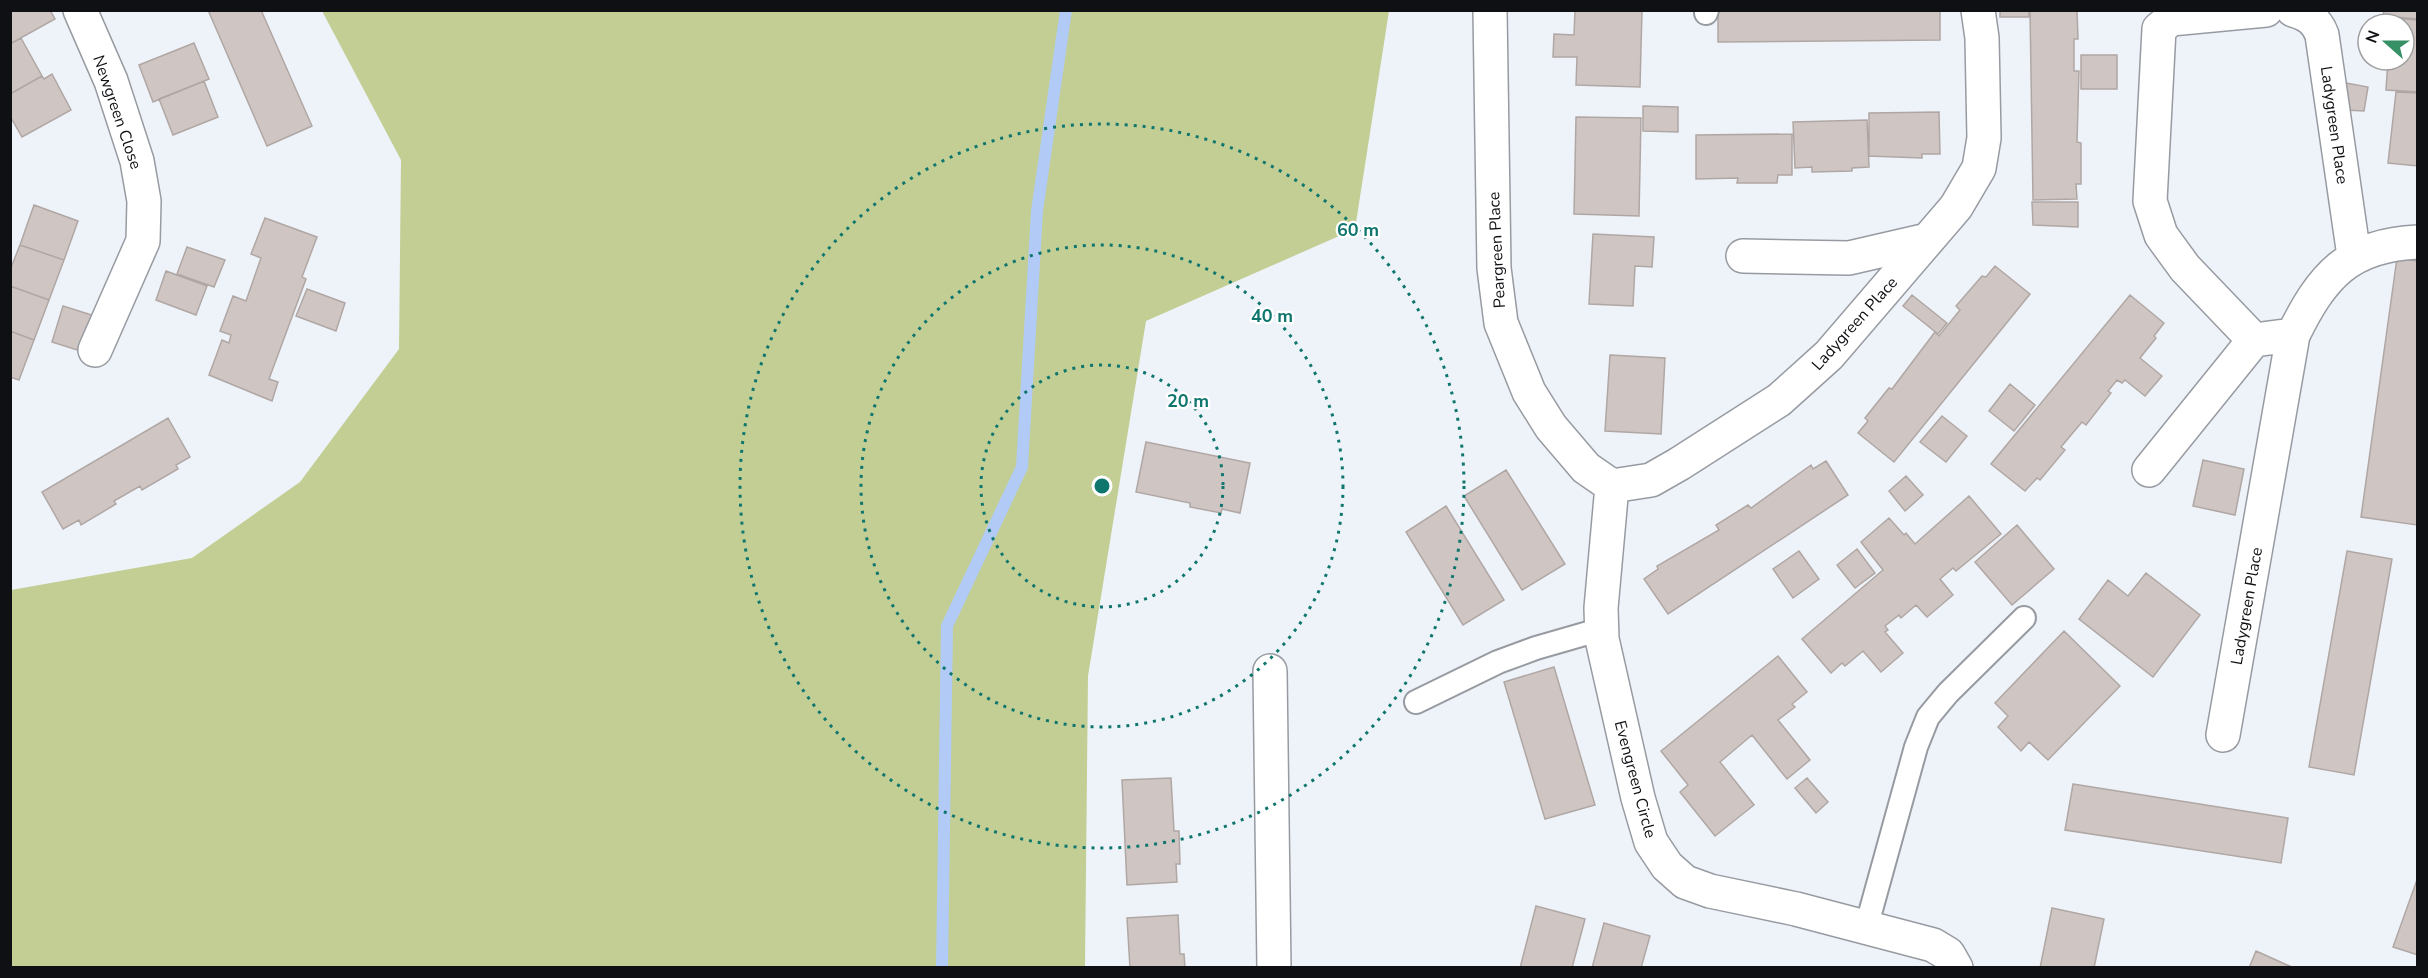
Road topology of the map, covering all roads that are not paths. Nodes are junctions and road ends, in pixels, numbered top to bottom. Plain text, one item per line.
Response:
1 (81, 10) edge
2 (1490, 10) edge
3 (1978, 10) edge
4 (2266, 10) edge
5 (2293, 10) edge
6 (1927, 240) junction
7 (2418, 242) edge
8 (1743, 256) dead end
9 (2354, 256) junction
10 (2293, 335) junction
11 (2254, 340) junction
12 (95, 350) dead end
13 (2149, 470) dead end
14 (1612, 486) junction
15 (2024, 618) dead end
16 (1602, 629) junction
17 (1270, 671) dead end
18 (1416, 702) dead end
19 (2223, 735) dead end
20 (1866, 928) junction
21 (1274, 968) edge
22 (1956, 968) edge

1 - 12 street, Newgreen Close
2 - 14 street, Peargreen Place
3 - 6 street
4 - 11 street
5 - 9 street, Ladygreen Place
6 - 8 street, Ladygreen Place
6 - 14 street, Ladygreen Place
7 - 9 street, Ladygreen Place
9 - 10 street, Ladygreen Place
10 - 11 street
10 - 19 street, Ladygreen Place
11 - 13 street
14 - 16 street, Evengreen Circle
15 - 20 lane
16 - 18 lane
16 - 20 street, Evengreen Circle
17 - 21 street
20 - 22 street, Evengreen Circle

